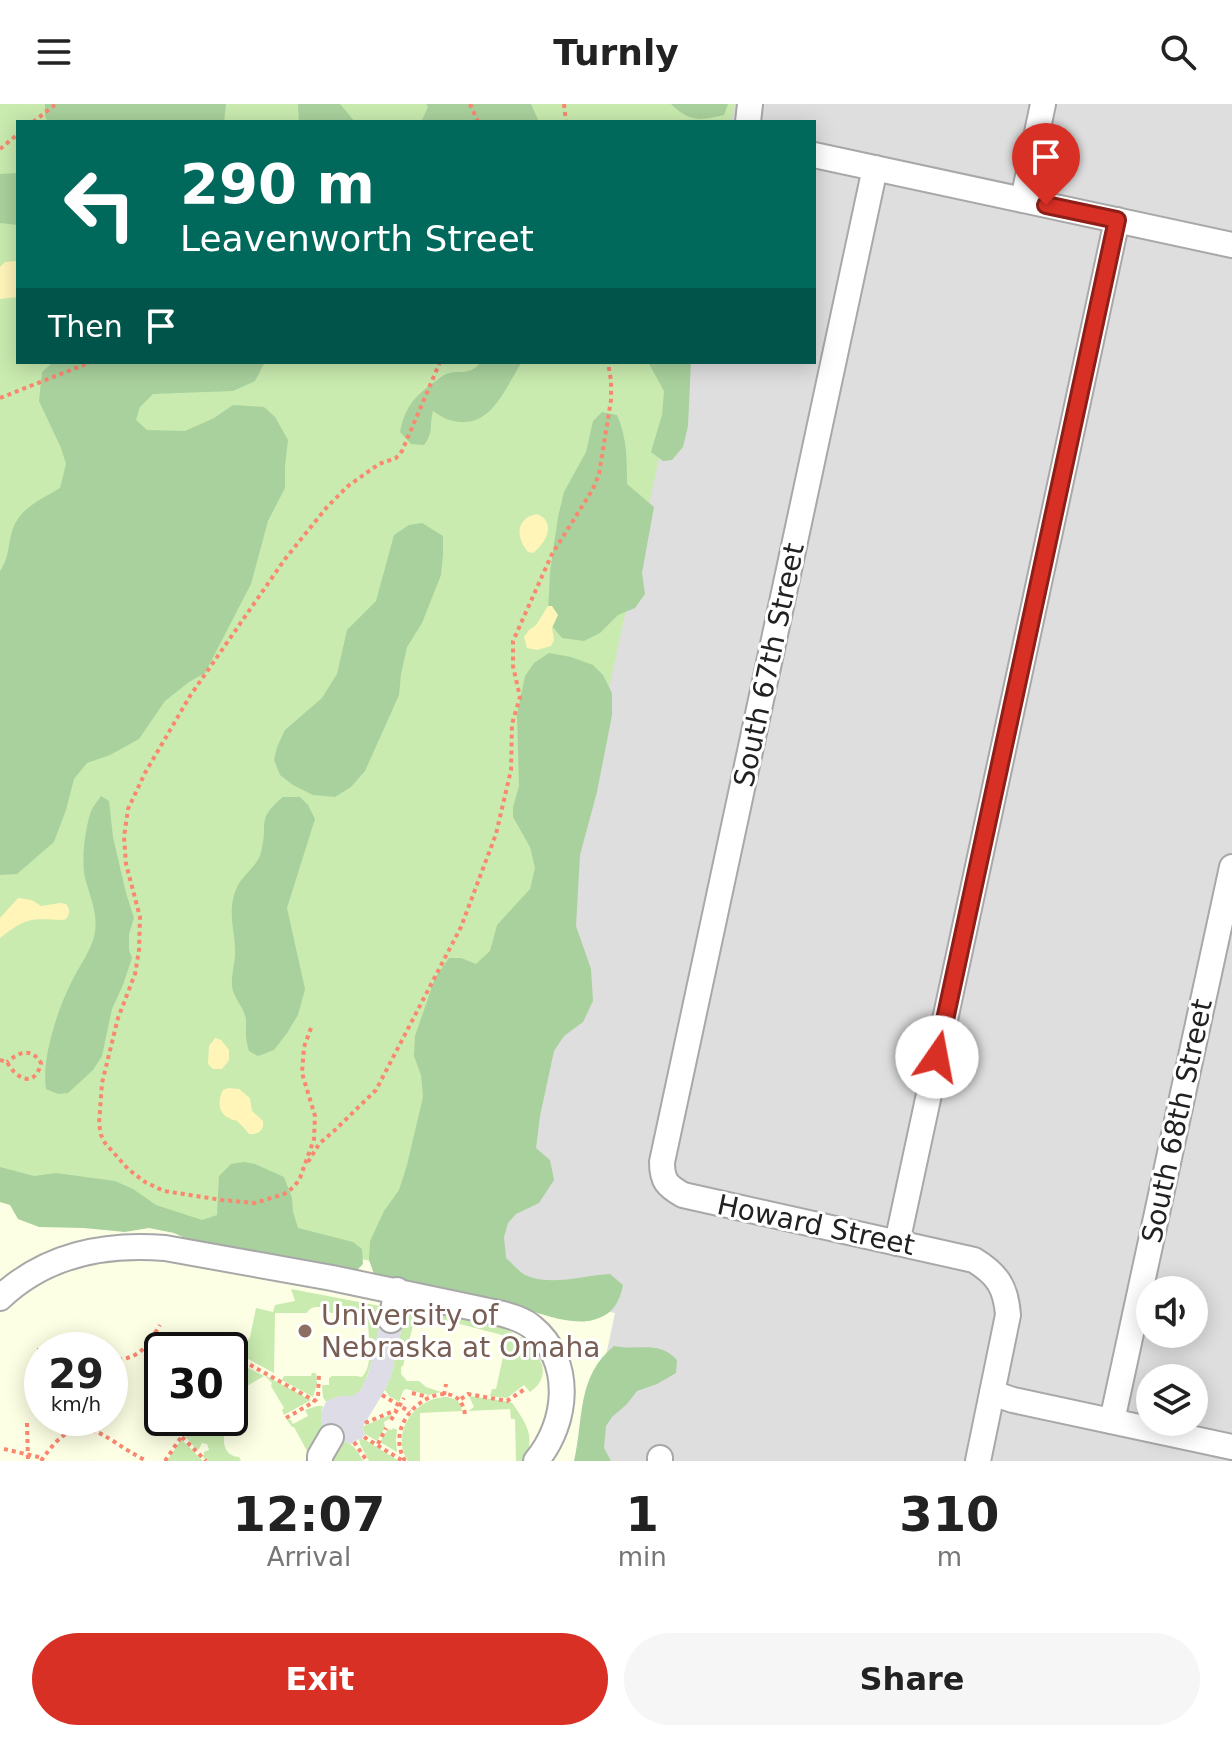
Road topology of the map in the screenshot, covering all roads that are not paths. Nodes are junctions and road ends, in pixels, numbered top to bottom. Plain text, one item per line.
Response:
1 (1043, 104) edge
2 (816, 155) edge
3 (875, 168) junction
4 (1023, 200) junction
5 (1117, 220) junction
6 (1232, 245) edge
7 (1232, 867) edge
8 (662, 1162) joint
9 (897, 1243) junction
10 (397, 1290) junction
11 (0, 1298) edge
12 (391, 1320) dead end
13 (992, 1393) junction
14 (1112, 1421) junction
15 (343, 1440) road end
16 (1232, 1447) edge
17 (320, 1461) edge
18 (536, 1461) edge
19 (978, 1461) edge

1 - 4 street
2 - 3 street
3 - 4 street
3 - 8 street, South 67th Street
4 - 5 street
5 - 6 street
5 - 9 street
7 - 14 street, South 68th Street
8 - 9 street, Howard Street
9 - 13 street, Howard Street
10 - 11 street
10 - 12 street
10 - 18 street
13 - 14 street
13 - 19 street
14 - 16 street
15 - 17 street

